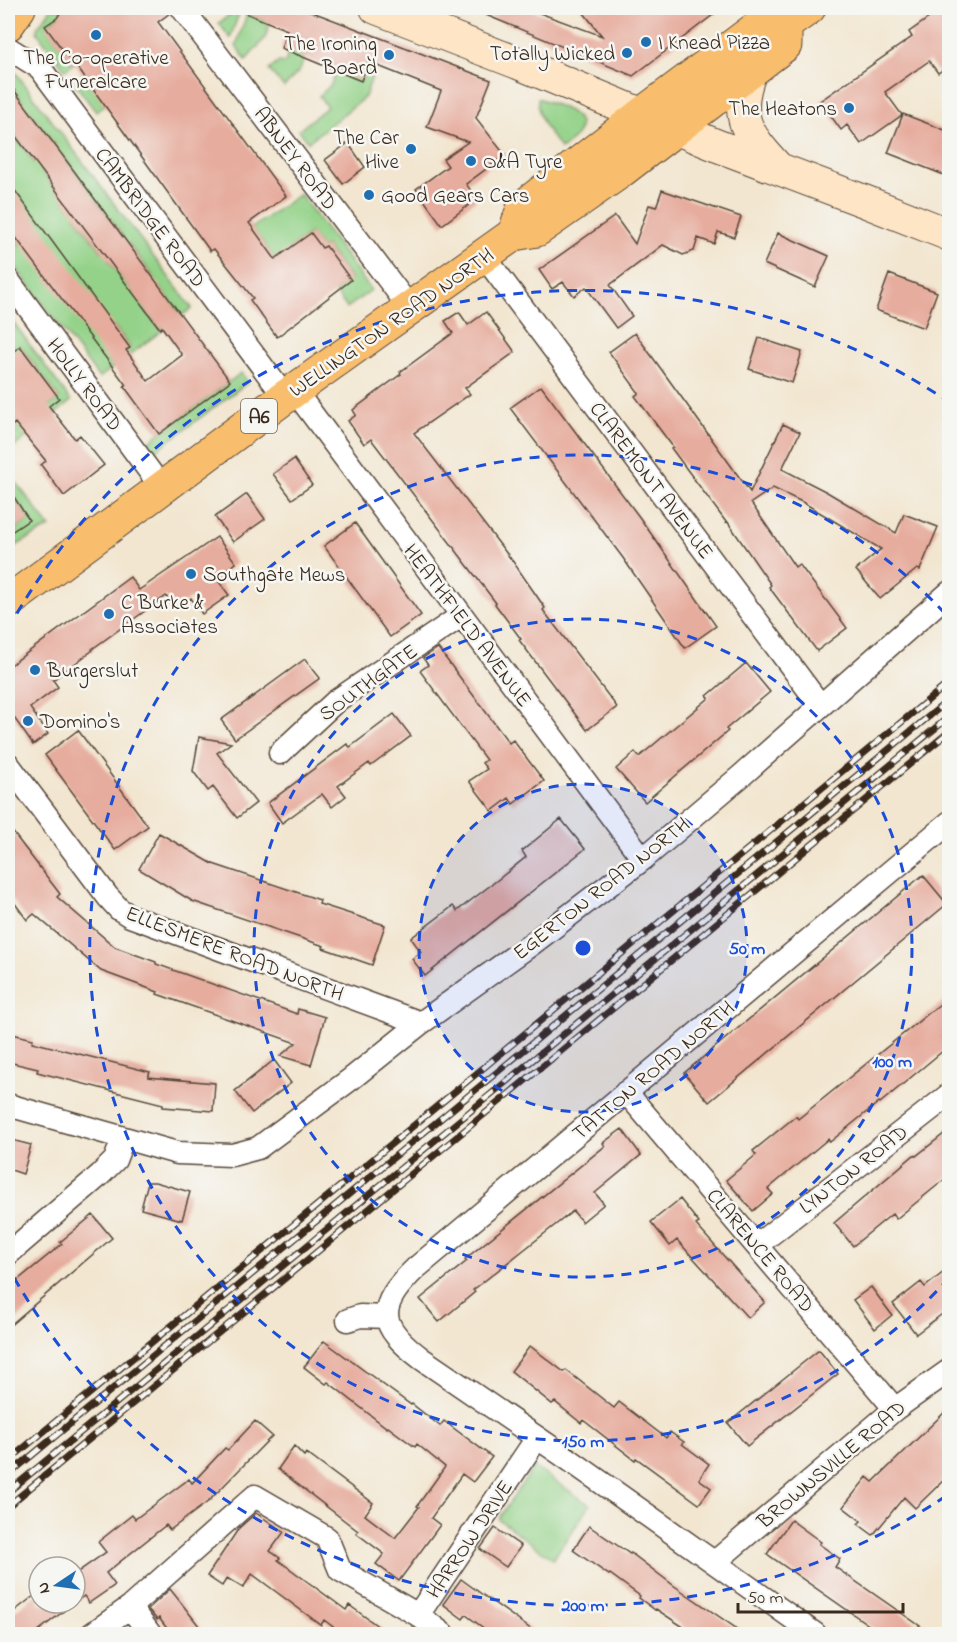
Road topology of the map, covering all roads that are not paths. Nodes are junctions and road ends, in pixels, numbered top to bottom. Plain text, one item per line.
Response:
1 (19, 8) edge
2 (182, 8) edge
3 (376, 8) edge
4 (790, 16) edge
5 (8, 24) edge
6 (8, 48) edge
7 (751, 71) junction
8 (642, 114) junction
9 (675, 129) junction
10 (777, 168) junction
11 (514, 234) junction
12 (950, 235) edge
13 (484, 256) junction
14 (8, 280) edge
15 (410, 308) junction
16 (290, 394) junction
17 (162, 488) junction
18 (950, 592) edge
19 (8, 602) edge
20 (461, 616) junction
21 (820, 705) junction
22 (280, 753) dead end
23 (8, 764) edge
24 (947, 831) edge
25 (643, 859) junction
26 (421, 1023) junction
27 (626, 1092) junction
28 (950, 1094) edge
29 (8, 1105) edge
30 (123, 1139) junction
31 (757, 1245) junction
32 (8, 1254) edge
33 (348, 1320) dead end
34 (390, 1325) junction
35 (950, 1370) edge
36 (895, 1409) junction
37 (537, 1438) junction
38 (715, 1562) junction
39 (130, 1607) junction
40 (418, 1615) junction
41 (92, 1635) edge
42 (150, 1635) edge
43 (443, 1635) edge
44 (815, 1635) edge

1 - 5 main road
2 - 15 street, ABNEY ROAD
3 - 8 main road
4 - 7 main road, WELLINGTON ROAD NORTH / A6
4 - 8 main road, WELLINGTON ROAD NORTH / A6
6 - 16 street, CAMBRIDGE ROAD
7 - 9 main road, WELLINGTON ROAD NORTH / A6
7 - 10 main road
8 - 9 main road
8 - 11 main road, WELLINGTON ROAD NORTH / A6
9 - 10 main road
9 - 11 main road, WELLINGTON ROAD NORTH / A6
10 - 12 main road
11 - 13 main road, WELLINGTON ROAD NORTH / A6
13 - 15 main road, WELLINGTON ROAD NORTH / A6
13 - 21 street, CLAREMONT AVENUE
14 - 17 street, HOLLY ROAD
15 - 16 main road, WELLINGTON ROAD NORTH / A6
16 - 17 main road, WELLINGTON ROAD NORTH / A6
16 - 20 street, HEATHFIELD AVENUE
17 - 19 main road, WELLINGTON ROAD NORTH / A6
18 - 21 street, EGERTON ROAD NORTH
20 - 22 street, SOUTHGATE
20 - 25 street, HEATHFIELD AVENUE
21 - 25 street, EGERTON ROAD NORTH
23 - 26 street, ELLESMERE ROAD NORTH
24 - 27 street, TATTON ROAD NORTH
25 - 26 street, EGERTON ROAD NORTH
26 - 30 street, EGERTON ROAD NORTH
27 - 31 street, CLARENCE ROAD
27 - 34 street, TATTON ROAD NORTH
28 - 31 street, LYNTON ROAD
29 - 30 street, EGERTON ROAD NORTH
30 - 32 street
31 - 36 street, CLARENCE ROAD
33 - 34 street
34 - 37 street
35 - 36 street, BROWNSVILLE ROAD
36 - 38 street, BROWNSVILLE ROAD
37 - 38 street
37 - 40 street, HARROW DRIVE
38 - 44 street
39 - 40 street
39 - 41 street
39 - 42 street
40 - 43 street, HARROW DRIVE

